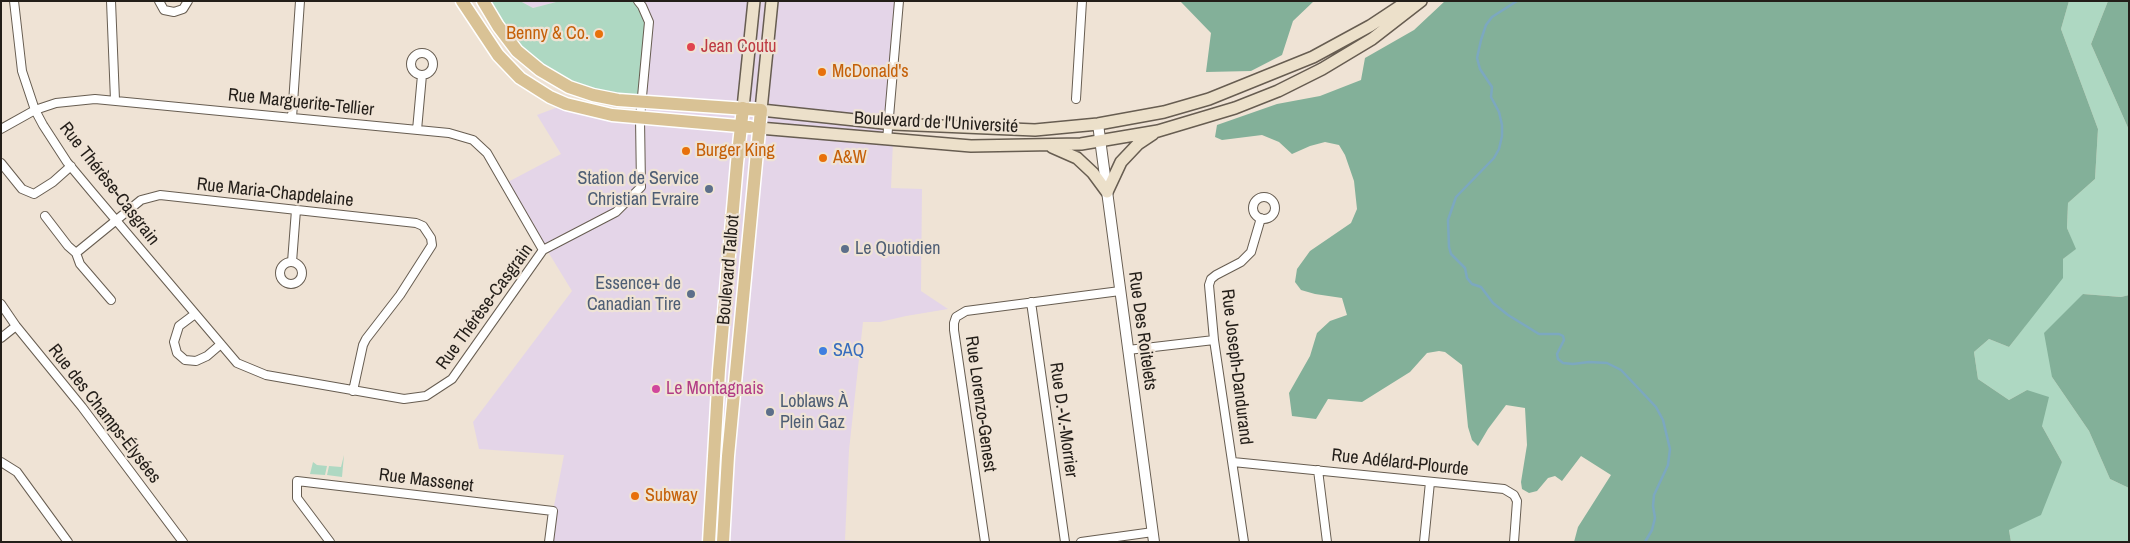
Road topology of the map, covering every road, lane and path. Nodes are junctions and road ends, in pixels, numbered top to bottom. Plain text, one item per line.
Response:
1 (14, 1) edge
2 (112, 1) edge
3 (159, 1) edge
4 (188, 1) edge
5 (300, 1) edge
6 (462, 1) edge
7 (483, 1) edge
8 (638, 1) edge
9 (754, 1) edge
10 (772, 1) edge
11 (899, 1) edge
12 (1082, 1) edge
13 (1408, 1) edge
14 (1421, 1) edge
15 (422, 75) dead end
16 (1076, 99) dead end
17 (115, 100) junction
18 (642, 102) junction
19 (743, 108) junction
20 (34, 110) junction
21 (761, 110) junction
22 (292, 118) junction
23 (640, 118) junction
24 (888, 123) junction
25 (1098, 124) junction
26 (741, 127) junction
27 (759, 128) junction
28 (1, 129) edge
29 (417, 130) junction
30 (1158, 131) junction
31 (886, 140) junction
32 (1101, 141) junction
33 (1050, 146) junction
34 (1, 163) edge
35 (71, 166) junction
36 (1107, 192) junction
37 (296, 210) junction
38 (45, 216) dead end
39 (1261, 218) dead end
40 (116, 221) junction
41 (544, 250) junction
42 (76, 253) junction
43 (292, 262) dead end
44 (1120, 291) junction
45 (110, 300) dead end
46 (1032, 302) junction
47 (1, 304) edge
48 (195, 314) junction
49 (16, 326) junction
50 (1, 338) edge
51 (1214, 340) junction
52 (221, 344) junction
53 (1128, 350) junction
54 (353, 391) junction
55 (1, 462) edge
56 (1232, 462) junction
57 (1318, 470) junction
58 (1430, 482) junction
59 (1153, 537) edge
60 (68, 542) edge
61 (183, 542) edge
62 (330, 542) edge
63 (549, 542) edge
64 (708, 542) edge
65 (723, 542) edge
66 (985, 542) edge
67 (1065, 542) edge
68 (1081, 542) edge
69 (1244, 542) edge
70 (1327, 542) edge
71 (1424, 542) edge
72 (1514, 542) edge

1 - 20 street, Rue Thérèse-Casgrain
2 - 17 street
3 - 4 street
5 - 22 street
6 - 23 main road, Boulevard de l'Université
7 - 18 main road, Boulevard de l'Université
8 - 18 street, Rue Thérèse-Casgrain
9 - 19 main road, Boulevard Talbot
10 - 21 main road, Boulevard Talbot
11 - 24 street
12 - 16 street
13 - 25 main road, Boulevard de l'Université
14 - 30 main road, Boulevard de l'Université
15 - 29 street
17 - 20 street, Rue Marguerite-Tellier
17 - 22 street, Rue Marguerite-Tellier
18 - 19 main road, Boulevard de l'Université
18 - 23 street, Rue Thérèse-Casgrain
19 - 21 main road, Boulevard de l'Université
19 - 26 main road, Boulevard Talbot
20 - 28 street, Rue Marguerite-Tellier
20 - 35 street, Rue Thérèse-Casgrain
21 - 24 main road, Boulevard de l'Université
21 - 27 main road, Boulevard Talbot
22 - 29 street, Rue Marguerite-Tellier
23 - 26 main road, Boulevard de l'Université
23 - 41 street, Rue Thérèse-Casgrain
24 - 25 main road, Boulevard de l'Université
24 - 31 street
25 - 32 street, Rue Des Roitelets
26 - 27 main road, Boulevard de l'Université
26 - 64 main road, Boulevard Talbot
27 - 31 main road, Boulevard de l'Université
27 - 65 main road, Boulevard Talbot
29 - 41 street, Rue Marguerite-Tellier
30 - 32 main road, Boulevard de l'Université
30 - 36 main road
31 - 33 main road, Boulevard de l'Université
32 - 33 main road, Boulevard de l'Université
32 - 36 street, Rue Des Roitelets
33 - 36 main road
34 - 35 street
35 - 40 street, Rue Thérèse-Casgrain
36 - 44 street, Rue Des Roitelets
37 - 40 street, Rue Maria-Chapdelaine
37 - 43 street
37 - 54 street, Rue Maria-Chapdelaine
38 - 42 street
39 - 51 street, Rue Joseph-Dandurand
40 - 42 street, Rue Maria-Chapdelaine
40 - 48 street, Rue Thérèse-Casgrain
41 - 54 street, Rue Thérèse-Casgrain
42 - 45 street
44 - 46 street, Rue Lorenzo-Genest
44 - 53 street, Rue Des Roitelets
46 - 66 street, Rue Lorenzo-Genest
46 - 67 street, Rue D.-V.-Morrier
47 - 49 street, Rue des Champs-Élysées
48 - 52 street, Rue Thérèse-Casgrain
48 - 52 street
49 - 50 street
49 - 61 street, Rue des Champs-Élysées
51 - 53 street
51 - 56 street, Rue Joseph-Dandurand
52 - 54 street, Rue Thérèse-Casgrain
53 - 59 street, Rue Des Roitelets
55 - 60 street
56 - 57 street, Rue Adélard-Plourde
56 - 69 street, Rue Joseph-Dandurand
57 - 58 street, Rue Adélard-Plourde
57 - 70 street
58 - 71 street
58 - 72 street, Rue Adélard-Plourde
59 - 68 street
62 - 63 street, Rue Massenet

